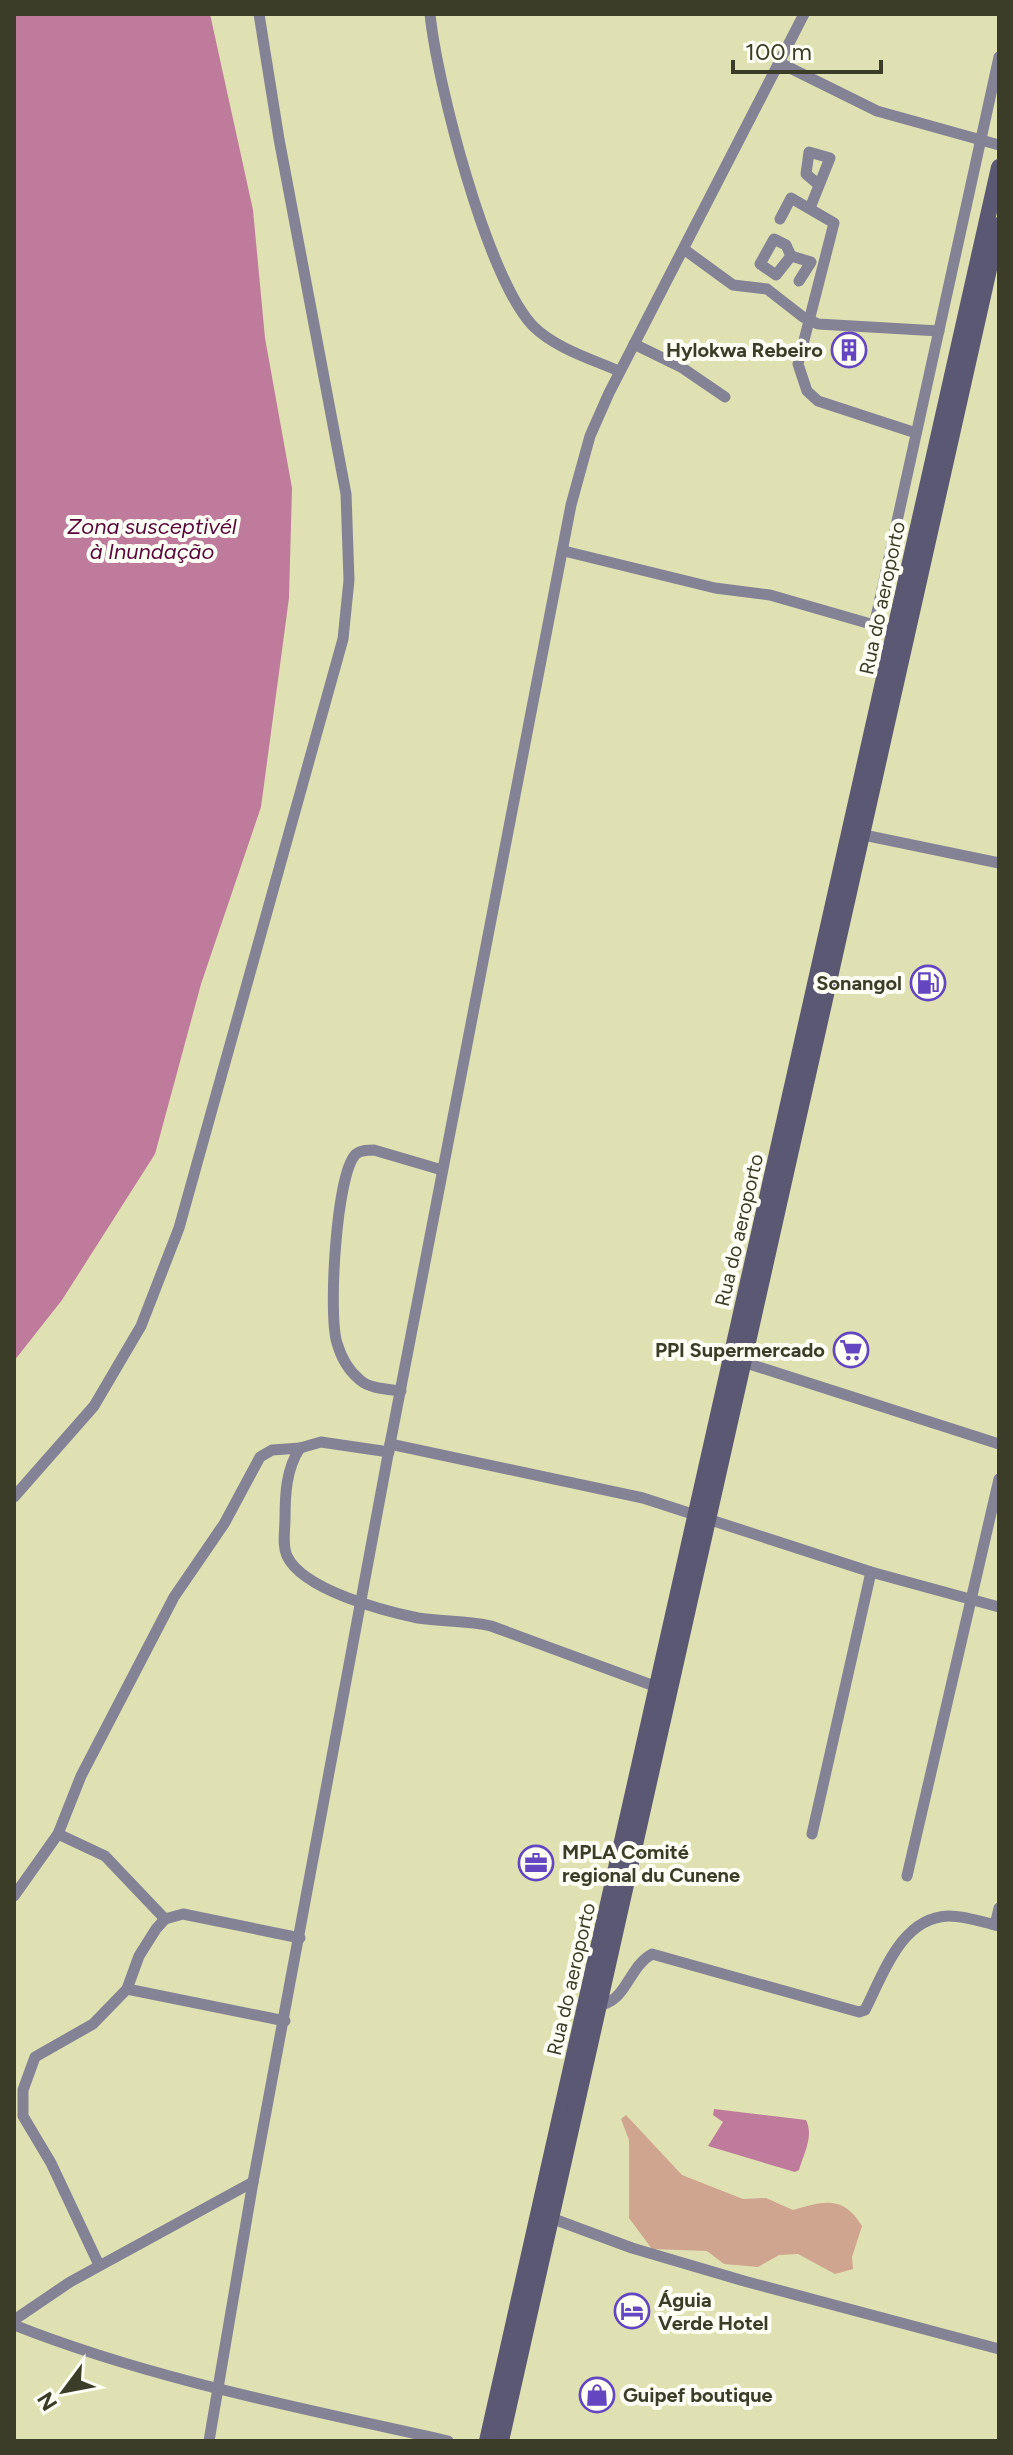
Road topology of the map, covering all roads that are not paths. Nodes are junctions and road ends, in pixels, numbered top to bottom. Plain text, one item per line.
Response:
1 (259, 14) edge
2 (430, 14) edge
3 (804, 14) edge
4 (999, 57) edge
5 (780, 63) junction
6 (980, 140) junction
7 (999, 145) edge
8 (999, 167) edge
9 (819, 185) dead end
10 (810, 208) junction
11 (780, 219) dead end
12 (999, 227) edge
13 (959, 239) junction
14 (992, 246) edge
15 (685, 250) junction
16 (791, 256) junction
17 (766, 268) junction
18 (799, 281) dead end
19 (751, 288) junction
20 (808, 320) junction
21 (939, 331) junction
22 (634, 344) junction
23 (619, 371) junction
24 (725, 397) dead end
25 (916, 433) junction
26 (564, 551) junction
27 (874, 626) junction
28 (895, 631) junction
29 (856, 833) junction
30 (999, 863) edge
31 (442, 1170) junction
32 (743, 1362) junction
33 (401, 1391) junction
34 (999, 1444) edge
35 (300, 1448) junction
36 (390, 1448) junction
37 (999, 1479) edge
38 (14, 1497) edge
39 (701, 1518) junction
40 (871, 1572) junction
41 (974, 1601) junction
42 (363, 1603) junction
43 (999, 1607) edge
44 (657, 1687) junction
45 (58, 1834) junction
46 (812, 1834) dead end
47 (907, 1876) dead end
48 (14, 1896) edge
49 (999, 1908) edge
50 (165, 1919) junction
51 (997, 1926) edge
52 (300, 1938) junction
53 (127, 1989) junction
54 (592, 2006) junction
55 (285, 2021) junction
56 (253, 2182) junction
57 (551, 2218) junction
58 (99, 2265) junction
59 (14, 2323) edge
60 (999, 2349) edge
61 (219, 2389) junction
62 (210, 2436) edge
63 (201, 2441) edge
64 (448, 2441) edge
65 (487, 2441) edge
66 (501, 2441) edge

1 - 38 street
2 - 23 street
3 - 5 street
4 - 6 street
5 - 6 street
5 - 15 street
6 - 7 street
6 - 13 street
8 - 14 main road, Rua do aeroporto
9 - 10 street
10 - 11 street
10 - 20 street
12 - 14 main road, Rua do aeroporto
13 - 14 street
13 - 21 street
14 - 28 main road, Rua do aeroporto
14 - 29 main road, Rua do aeroporto
15 - 19 street
15 - 22 street
16 - 17 street
16 - 17 street
16 - 18 street
17 - 19 street
19 - 20 street
20 - 21 street
20 - 25 street
21 - 25 street
22 - 23 street
22 - 24 street
23 - 26 street
25 - 27 street
26 - 27 street
26 - 31 street
27 - 28 street
28 - 29 main road, Rua do aeroporto
29 - 30 street
29 - 32 main road, Rua do aeroporto
29 - 39 main road, Rua do aeroporto
31 - 33 street
31 - 33 street
32 - 34 street
32 - 39 main road, Rua do aeroporto
33 - 36 street
35 - 36 street
35 - 42 street
35 - 45 street
36 - 39 street
36 - 42 street
37 - 41 street
39 - 40 street
39 - 44 main road, Rua do aeroporto
39 - 54 main road, Rua do aeroporto
40 - 41 street
40 - 46 street
41 - 43 street
41 - 47 street
42 - 44 street
42 - 52 street
44 - 54 main road, Rua do aeroporto
45 - 48 street
45 - 50 street
49 - 51 street
50 - 52 street
50 - 53 street
51 - 54 street
52 - 55 street
53 - 55 street
53 - 58 street
54 - 57 main road, Rua do aeroporto
54 - 65 main road, Rua do aeroporto
55 - 56 street
56 - 58 street
56 - 61 street
57 - 60 street
57 - 66 main road, Rua do aeroporto
58 - 59 street
59 - 61 street
61 - 62 street
61 - 64 street
62 - 63 street

